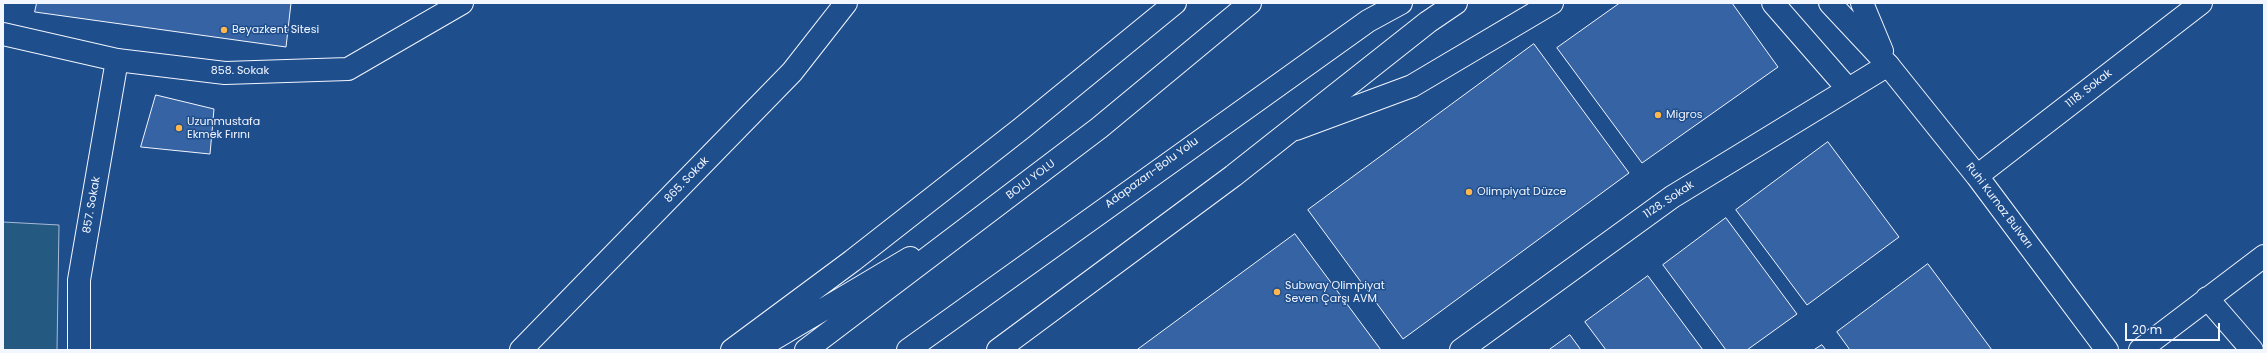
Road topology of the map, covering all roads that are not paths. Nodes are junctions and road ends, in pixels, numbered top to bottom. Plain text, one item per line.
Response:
1 (462, 3) edge
2 (846, 3) edge
3 (1175, 3) edge
4 (1250, 3) edge
5 (1400, 3) edge
6 (1456, 3) edge
7 (1552, 3) edge
8 (1773, 3) edge
9 (1830, 3) edge
10 (1862, 3) edge
11 (1870, 3) edge
12 (2201, 3) edge
13 (3, 34) edge
14 (117, 60) junction
15 (1888, 65) junction
16 (1848, 89) junction
17 (1289, 131) junction
18 (1977, 176) junction
19 (999, 205) junction
20 (2264, 256) edge
21 (1019, 270) junction
22 (2207, 298) junction
23 (79, 350) edge
24 (521, 350) edge
25 (732, 350) edge
26 (755, 350) edge
27 (806, 350) edge
28 (908, 350) edge
29 (934, 350) edge
30 (998, 350) edge
31 (1461, 350) edge
32 (2107, 350) edge
33 (2140, 350) edge
34 (2252, 350) edge

1 - 14 main road, 858. Sokak
2 - 24 main road, 865. Sokak
3 - 25 main road
4 - 19 main road, BOLU YOLU
5 - 21 main road, Adapazarı-Bolu Yolu
6 - 17 main road
7 - 17 main road
8 - 16 main road
9 - 15 main road
10 - 15 main road
11 - 15 main road
12 - 18 main road, 1118. Sokak
13 - 14 main road, 858. Sokak
14 - 23 main road, 857. Sokak
15 - 16 main road, 1128. Sokak
15 - 18 main road, Ruhi Kurnaz Bulvarı
16 - 31 main road, 1128. Sokak
17 - 30 main road
18 - 32 main road, Ruhi Kurnaz Bulvarı
19 - 26 main road
19 - 27 main road, BOLU YOLU
20 - 22 main road
21 - 28 main road, Adapazarı-Bolu Yolu
21 - 29 main road
22 - 33 main road
22 - 34 main road

